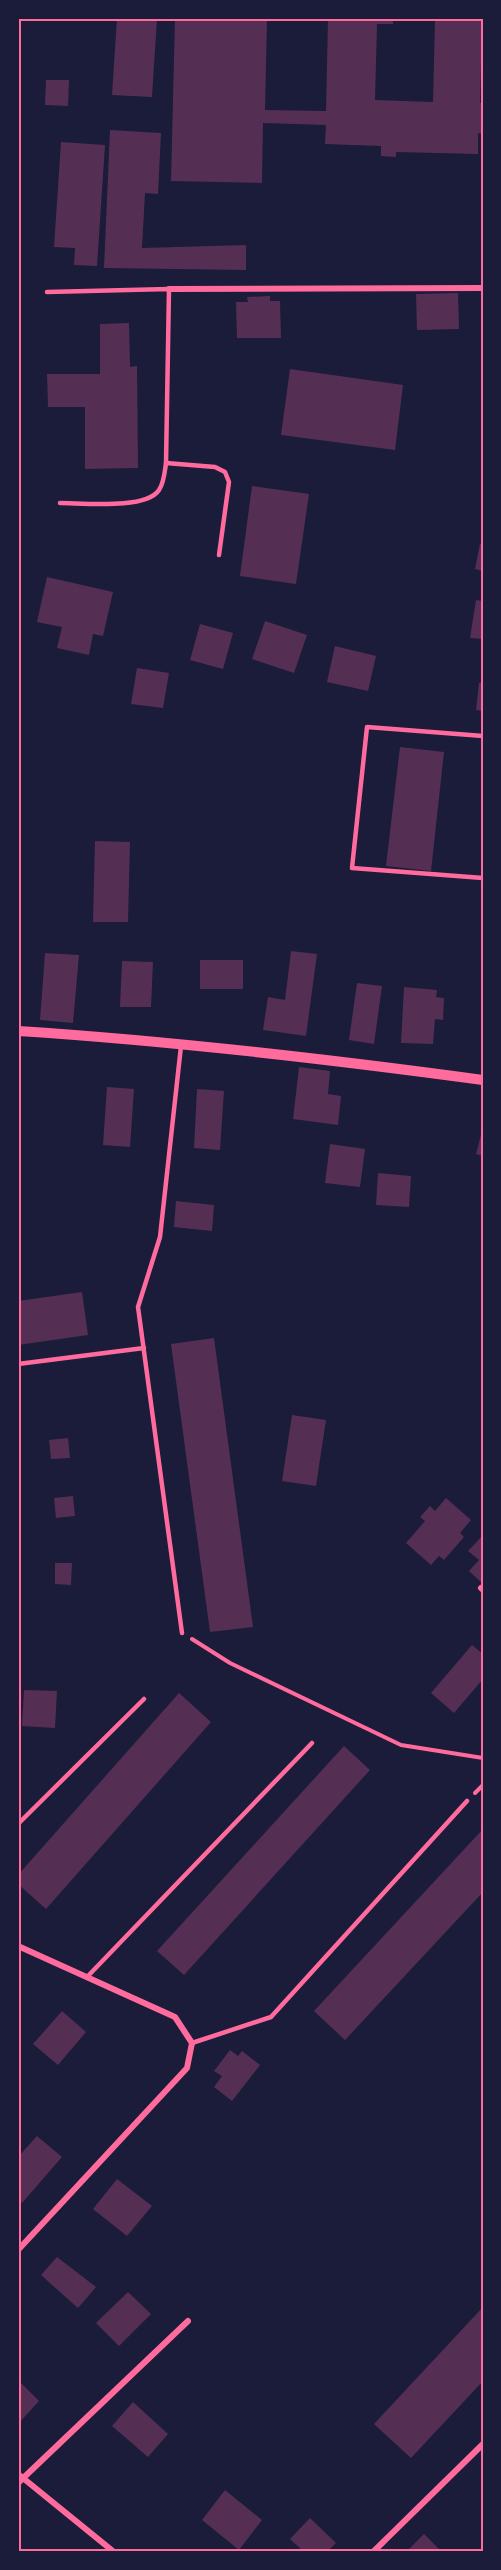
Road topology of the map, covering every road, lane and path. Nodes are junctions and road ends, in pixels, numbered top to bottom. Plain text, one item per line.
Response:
1 (483, 288) edge
2 (169, 290) junction
3 (48, 292) dead end
4 (166, 463) junction
5 (60, 503) dead end
6 (219, 555) dead end
7 (483, 736) edge
8 (483, 878) edge
9 (18, 1031) edge
10 (181, 1043) junction
11 (483, 1080) edge
12 (144, 1348) junction
13 (18, 1364) edge
14 (182, 1633) joint
15 (144, 1700) dead end
16 (312, 1743) dead end
17 (483, 1758) edge
18 (467, 1801) dead end
19 (18, 1824) edge
20 (18, 1946) edge
21 (88, 1976) junction
22 (192, 2043) junction
23 (18, 2250) edge
24 (188, 2321) dead end
25 (483, 2444) edge
26 (19, 2479) edge
27 (114, 2552) edge
28 (373, 2552) edge

1 - 2 street
2 - 3 lane
2 - 4 lane
4 - 5 lane
4 - 6 lane
7 - 8 lane
9 - 10 street
10 - 11 street
10 - 12 lane
12 - 13 lane
12 - 14 lane
14 - 17 path
15 - 19 lane
16 - 21 lane
18 - 22 lane
20 - 21 street
21 - 22 street
22 - 23 street
24 - 26 street
25 - 28 street
26 - 27 street

